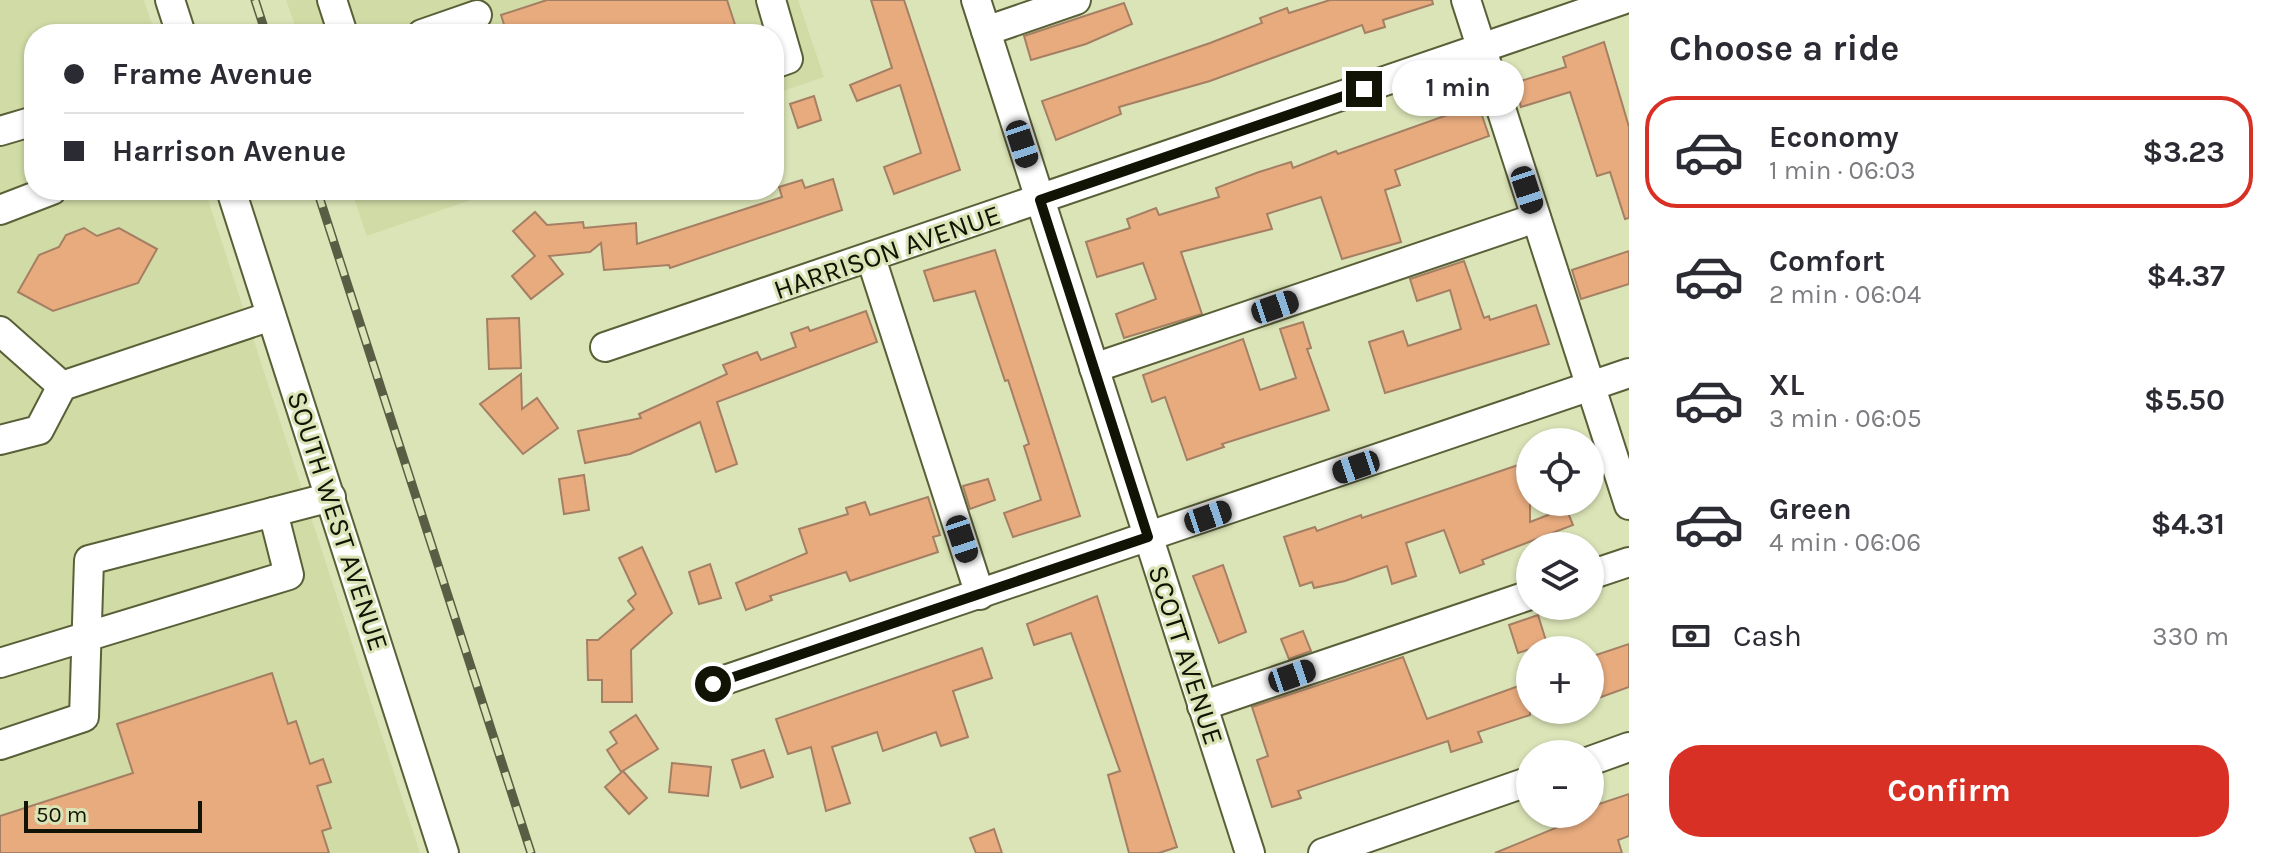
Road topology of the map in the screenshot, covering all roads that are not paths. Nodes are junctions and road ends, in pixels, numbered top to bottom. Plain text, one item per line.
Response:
1 (170, 0) edge
2 (332, 0) edge
3 (771, 0) edge
4 (976, 0) edge
5 (1076, 0) edge
6 (1466, 0) edge
7 (1622, 0) edge
8 (477, 15) dead end
9 (178, 24) edge
10 (340, 24) edge
11 (451, 24) edge
12 (778, 24) edge
13 (986, 31) junction
14 (1481, 48) junction
15 (24, 124) edge
16 (0, 131) edge
17 (26, 200) edge
18 (234, 200) edge
19 (1040, 200) junction
20 (0, 210) edge
21 (1536, 218) junction
22 (871, 258) junction
23 (271, 316) junction
24 (0, 331) edge
25 (605, 347) dead end
26 (1094, 368) junction
27 (1629, 373) edge
28 (1592, 385) junction
29 (62, 386) junction
30 (0, 440) edge
31 (331, 497) junction
32 (1629, 505) edge
33 (273, 512) junction
34 (1148, 537) junction
35 (1629, 562) edge
36 (1604, 570) edge
37 (980, 595) junction
38 (1516, 600) edge
39 (86, 634) junction
40 (0, 663) edge
41 (713, 684) dead end
42 (1202, 706) junction
43 (0, 745) edge
44 (1629, 747) edge
45 (1604, 756) edge
46 (1516, 786) edge
47 (444, 853) edge
48 (1250, 853) edge
49 (1323, 853) edge

1 - 9 street
2 - 10 street
3 - 12 street
4 - 13 street, SCOTT AVENUE
5 - 13 street
6 - 14 street
7 - 14 street, HARRISON AVENUE
8 - 11 street
13 - 19 street, SCOTT AVENUE
14 - 19 street, HARRISON AVENUE
14 - 21 street
15 - 16 street
17 - 20 street
18 - 23 street, SOUTH WEST AVENUE
19 - 22 street, HARRISON AVENUE
19 - 26 street, SCOTT AVENUE
21 - 26 street
21 - 28 street
22 - 25 street, HARRISON AVENUE
22 - 37 street
23 - 29 street
23 - 31 street, SOUTH WEST AVENUE
24 - 29 street
26 - 34 street, SCOTT AVENUE
27 - 28 street
28 - 32 street
28 - 34 street
29 - 30 street
31 - 33 street
31 - 47 street, SOUTH WEST AVENUE
33 - 39 street
33 - 39 street
34 - 37 street
34 - 42 street, SCOTT AVENUE
35 - 36 street
37 - 41 street
38 - 42 street
39 - 40 street
39 - 43 street
42 - 48 street, SCOTT AVENUE
44 - 45 street
46 - 49 street

